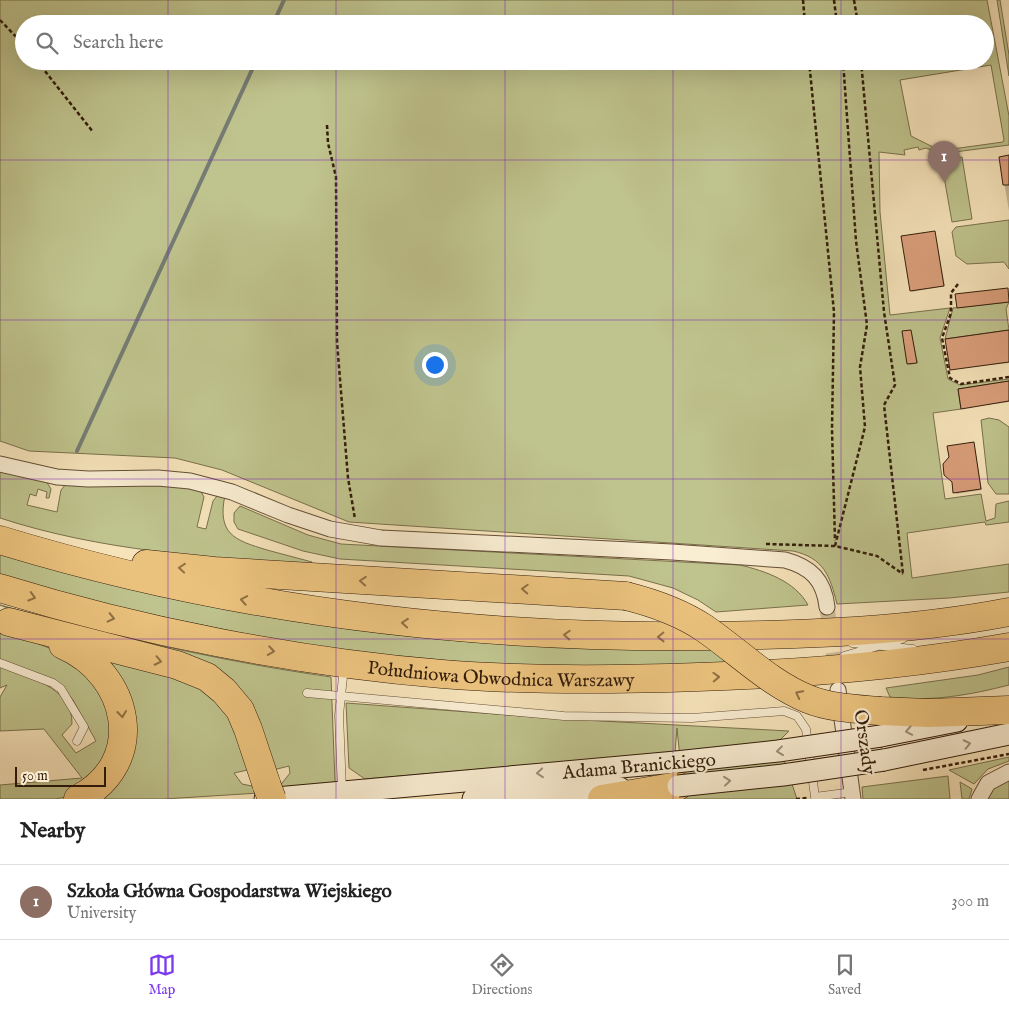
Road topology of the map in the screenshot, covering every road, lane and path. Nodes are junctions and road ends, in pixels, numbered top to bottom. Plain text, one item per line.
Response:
1 (803, 0) edge
2 (834, 0) edge
3 (854, 0) edge
4 (804, 15) edge
5 (836, 15) edge
6 (856, 15) edge
7 (0, 20) edge
8 (15, 36) edge
9 (44, 70) edge
10 (810, 70) edge
11 (844, 70) edge
12 (862, 70) edge
13 (327, 125) dead end
14 (93, 132) dead end
15 (958, 284) dead end
16 (1009, 377) edge
17 (0, 464) edge
18 (355, 520) dead end
19 (0, 540) edge
20 (759, 544) dead end
21 (835, 546) junction
22 (42, 552) junction
23 (0, 588) edge
24 (827, 607) tunnel mouth
25 (1009, 612) edge
26 (5, 620) edge
27 (964, 620) junction
28 (779, 634) junction
29 (916, 634) dead end
30 (907, 638) dead end
31 (878, 646) junction
32 (1009, 647) edge
33 (918, 650) dead end
34 (928, 651) dead end
35 (967, 654) junction
36 (0, 663) edge
37 (344, 663) junction
38 (787, 673) junction
39 (838, 690) tunnel mouth
40 (308, 694) dead end
41 (340, 696) junction
42 (1009, 718) edge
43 (880, 723) junction
44 (77, 741) dead end
45 (1009, 754) edge
46 (918, 771) dead end
47 (1009, 772) edge
48 (677, 774) junction
49 (343, 792) junction
50 (268, 795) edge
51 (853, 796) edge
52 (78, 799) edge
53 (473, 799) edge
54 (602, 799) edge
55 (979, 799) edge

1 - 4 path
2 - 5 path
3 - 6 path
7 - 8 path
9 - 14 path
10 - 21 path
11 - 21 path
12 - 21 path
13 - 18 path
15 - 16 path
17 - 24 street
19 - 22 highway
20 - 21 path
28 -> 22 highway
43 -> 22 highway, bridge
23 -> 37 highway, Południowa Obwodnica Warszawy
25 - 27 highway
26 -> 50 highway
26 -> 52 highway
27 - 28 highway
27 - 29 lane
28 - 31 lane
30 - 31 lane
31 - 33 lane
31 - 38 lane
32 - 35 highway, Południowa Obwodnica Warszawy
34 - 35 lane
35 - 38 highway, Południowa Obwodnica Warszawy
36 - 44 lane
37 -> 38 highway, Południowa Obwodnica Warszawy
37 - 41 lane
39 - 51 street, Orszady
40 - 41 lane
41 - 49 lane
41 - 51 lane
42 -> 43 highway
48 -> 42 main road, Adama Branickiego, bridge
43 -> 48 main road, Adama Branickiego, bridge
45 - 46 path
47 - 55 street
48 -> 49 main road, Adama Branickiego
48 - 53 main road, Adama Branickiego
48 - 54 highway
49 - 50 main road, Adama Branickiego

